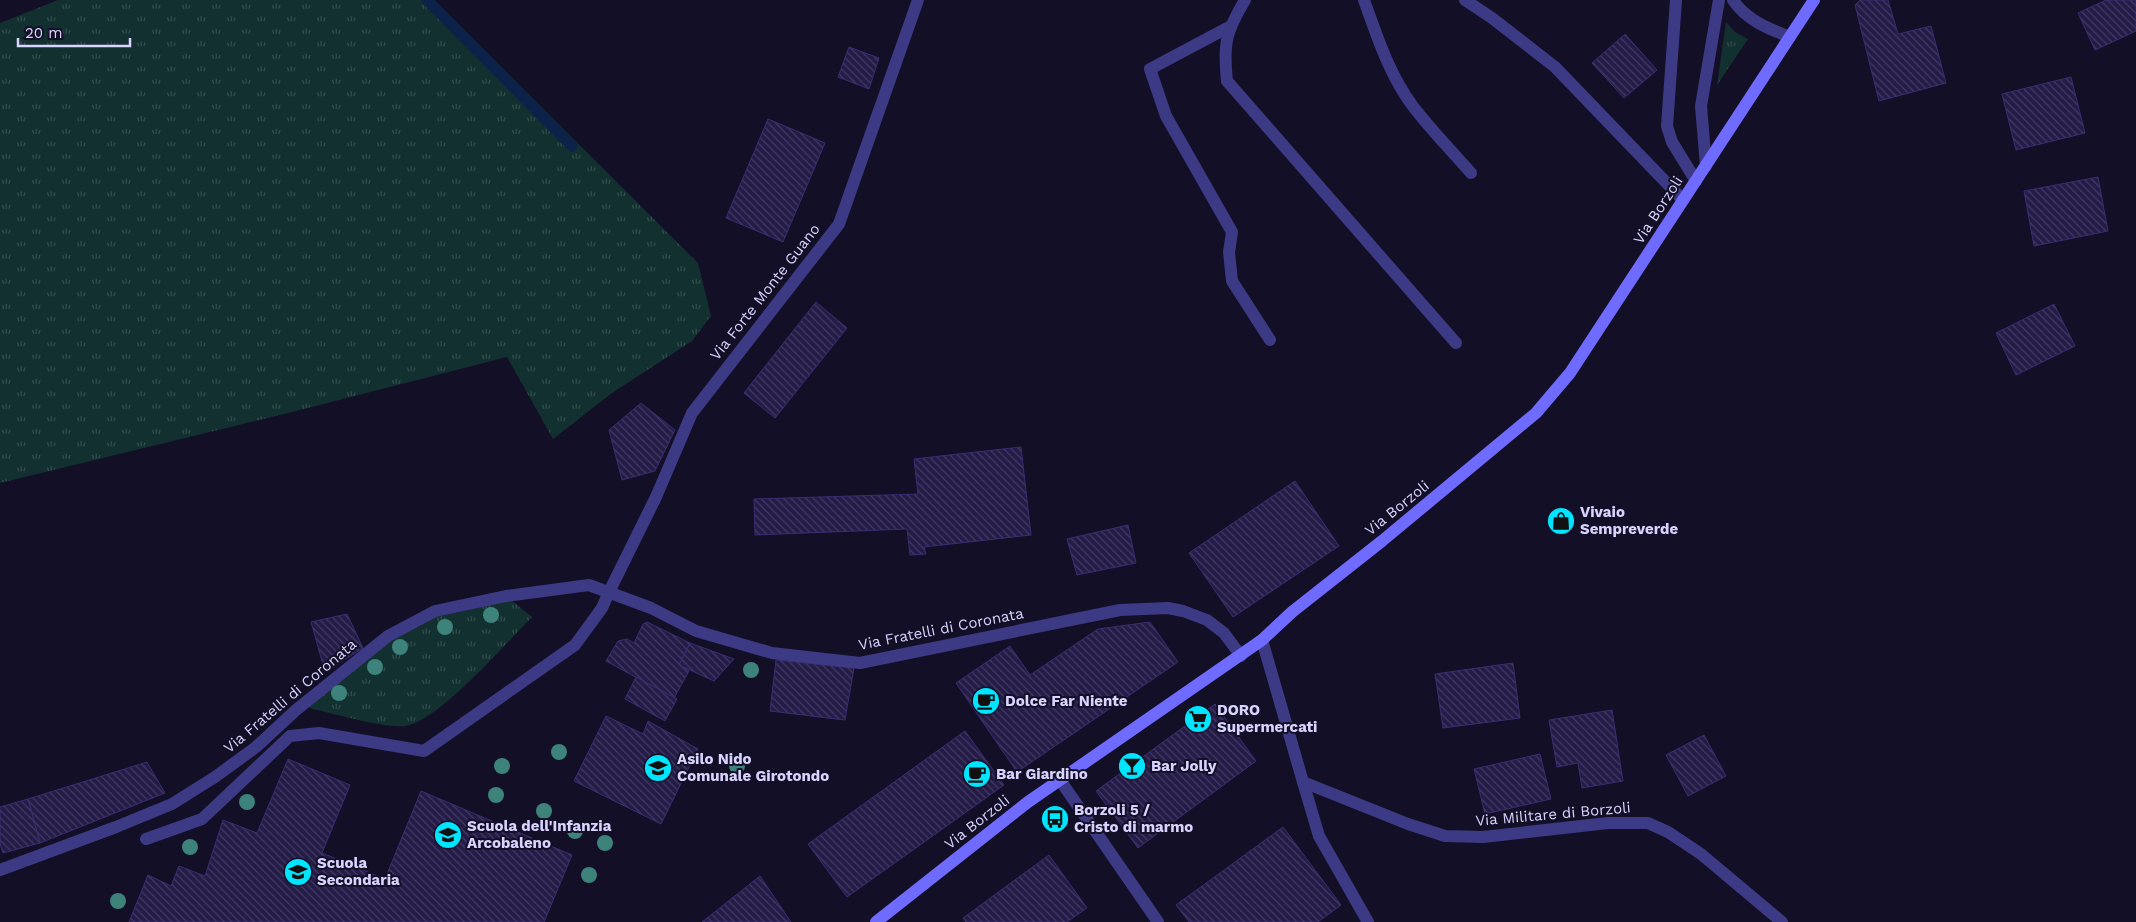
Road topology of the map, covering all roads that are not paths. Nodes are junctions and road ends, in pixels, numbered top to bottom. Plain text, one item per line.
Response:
1 (918, 0) edge
2 (1245, 0) edge
3 (1364, 0) edge
4 (1465, 0) edge
5 (1676, 0) edge
6 (1719, 0) edge
7 (1733, 0) edge
8 (1814, 0) edge
9 (1229, 27) junction
10 (1790, 37) junction
11 (1706, 166) junction
12 (1471, 173) dead end
13 (1696, 181) junction
14 (1683, 200) junction
15 (1270, 340) dead end
16 (1456, 343) dead end
17 (609, 592) junction
18 (1262, 640) junction
19 (1241, 656) junction
20 (1060, 780) junction
21 (1303, 782) junction
22 (146, 839) dead end
23 (0, 870) edge
24 (876, 922) edge
25 (1158, 922) edge
26 (1368, 922) edge
27 (1782, 922) edge

1 - 17 street, Via Forte Monte Guano
2 - 9 street
3 - 12 street
4 - 14 street
5 - 13 street
6 - 11 street
7 - 10 street
8 - 10 main road, Via Borzoli
9 - 15 street
9 - 16 street
10 - 11 main road, Via Borzoli
11 - 13 main road, Via Borzoli
13 - 14 main road, Via Borzoli
14 - 18 main road, Via Borzoli
17 - 19 street, Via Fratelli di Coronata
17 - 22 street, Via Fratelli di Coronata
17 - 23 street, Via Fratelli di Coronata
18 - 19 main road, Via Borzoli
18 - 21 street
19 - 20 main road, Via Borzoli
20 - 24 main road, Via Borzoli
20 - 25 street
21 - 26 street
21 - 27 street, Via Militare di Borzoli

